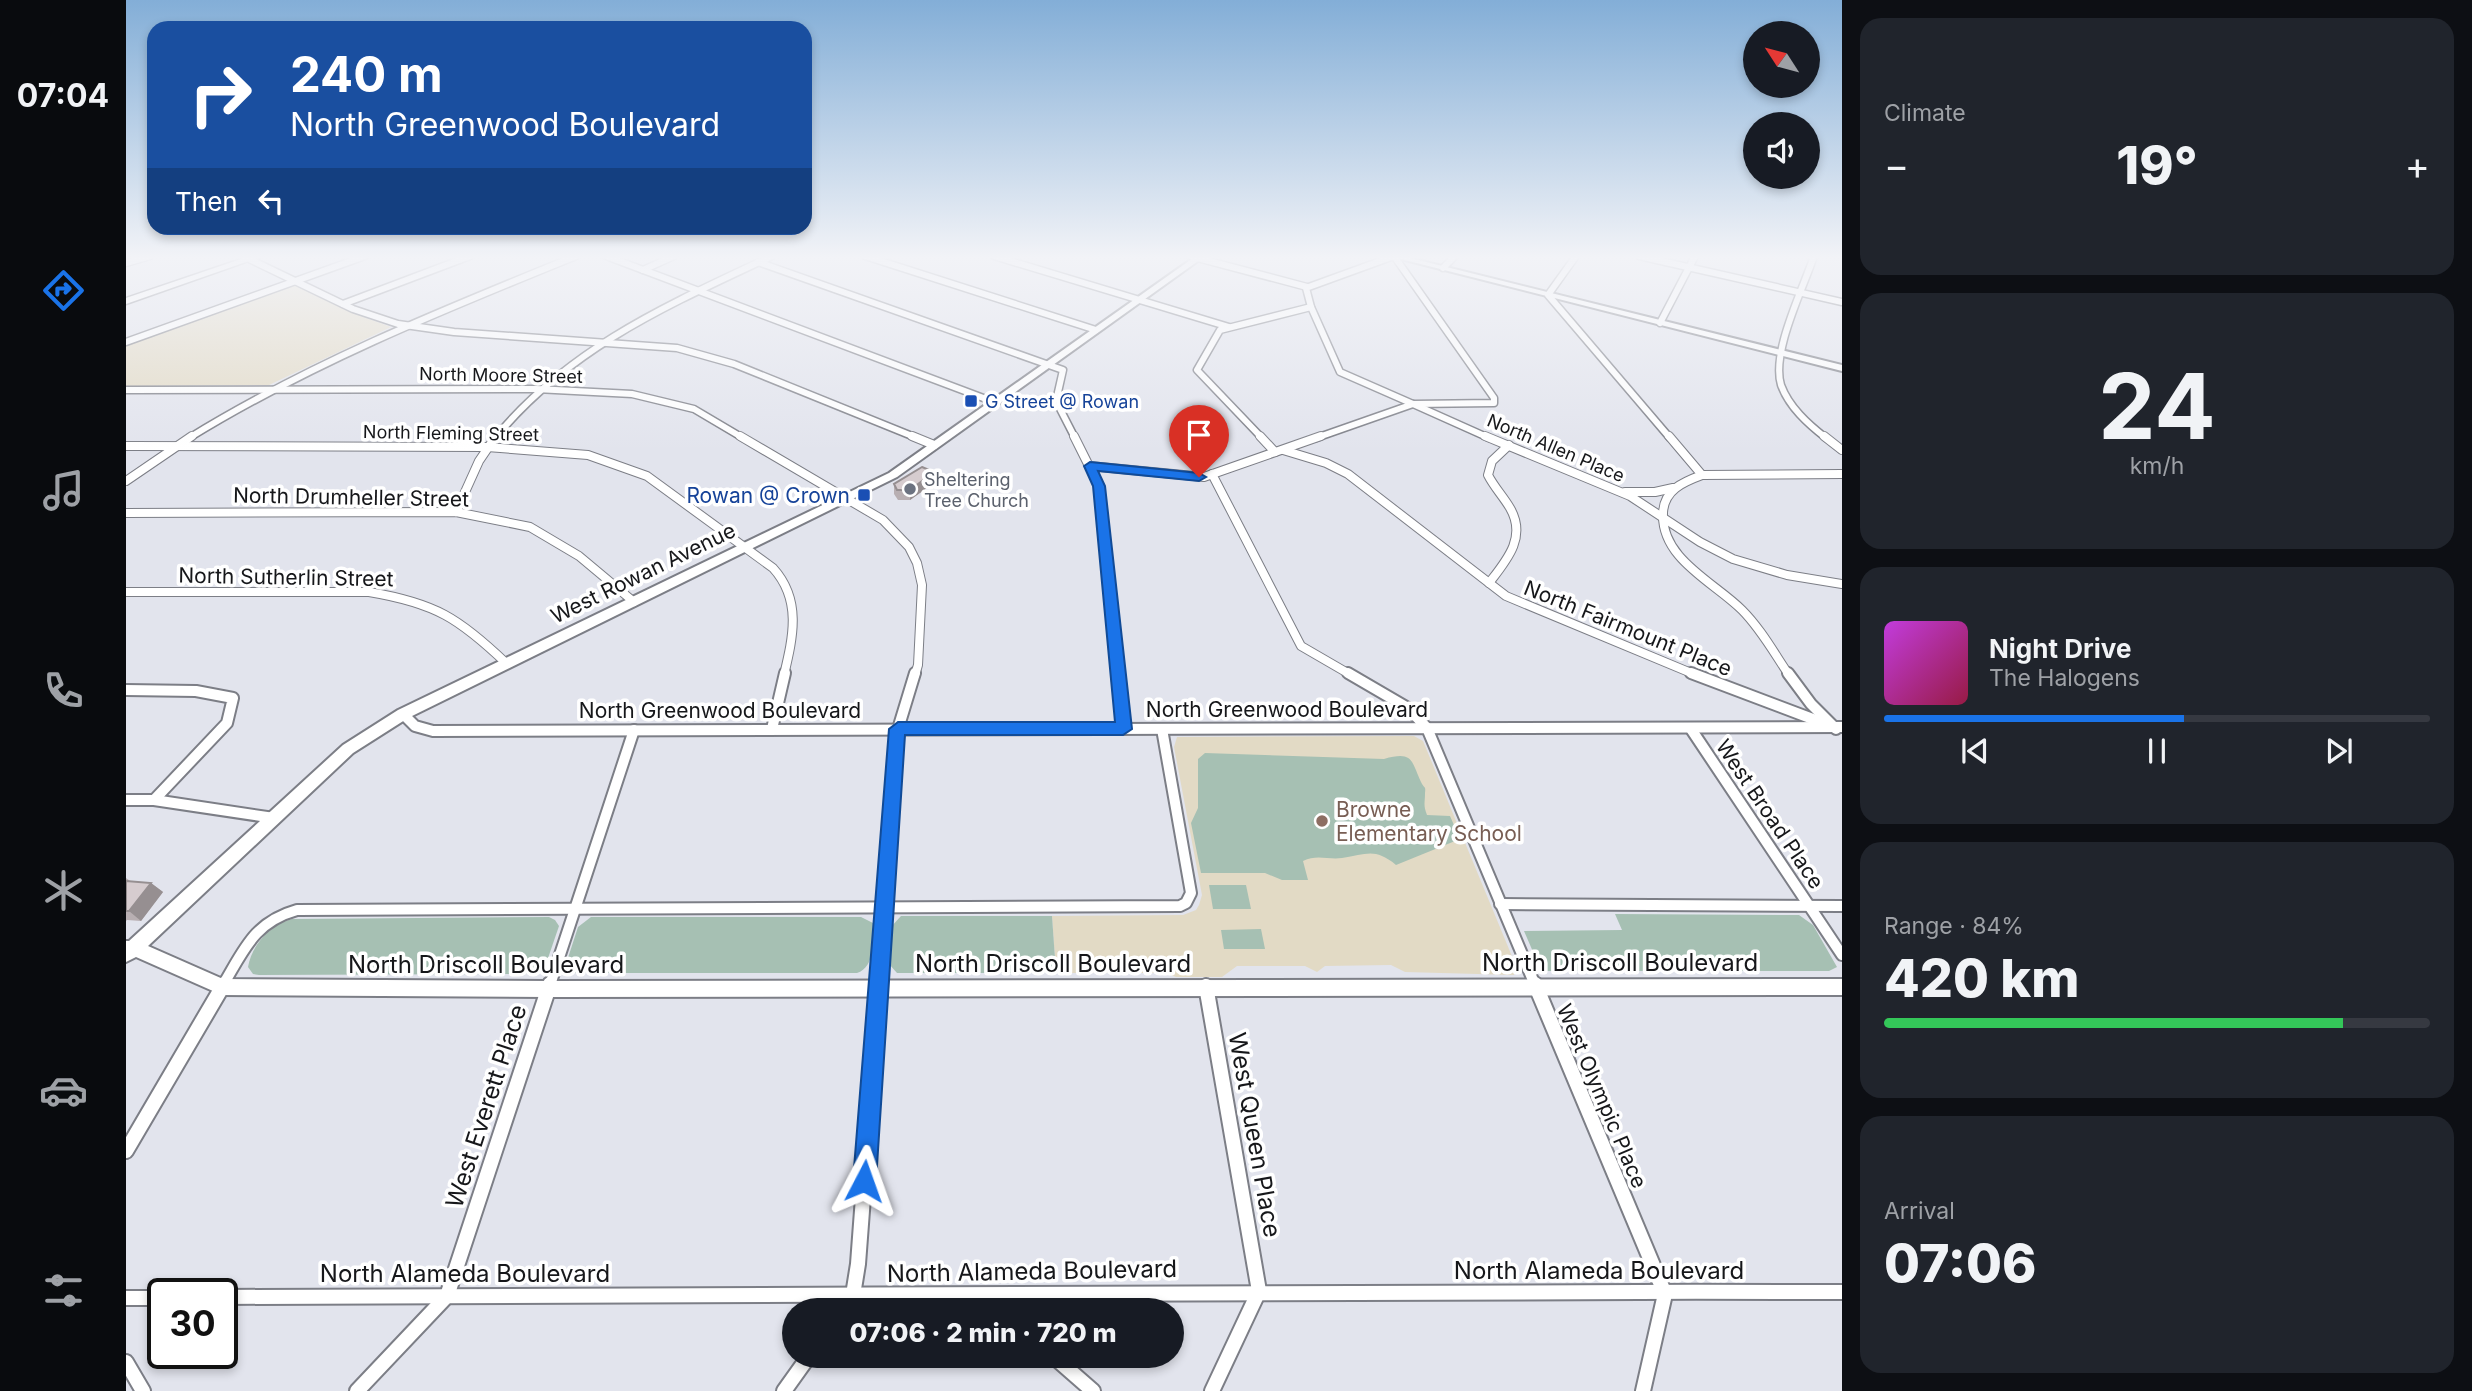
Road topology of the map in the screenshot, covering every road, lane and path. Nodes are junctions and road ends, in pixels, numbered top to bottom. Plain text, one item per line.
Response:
1 (185, 321) edge
2 (395, 321) edge
3 (417, 321) edge
4 (639, 321) edge
5 (778, 321) edge
6 (925, 321) edge
7 (1068, 321) edge
8 (1109, 321) edge
9 (1209, 321) edge
10 (1255, 321) edge
11 (1317, 321) edge
12 (1439, 321) edge
13 (1570, 321) edge
14 (1652, 321) edge
15 (1793, 321) edge
16 (1660, 323) joint
17 (407, 325) junction
18 (1230, 327) junction
19 (1096, 330) junction
20 (599, 341) junction
21 (126, 342) edge
22 (1782, 353) junction
23 (1048, 364) junction
24 (1842, 368) edge
25 (269, 389) junction
26 (536, 389) junction
27 (126, 390) edge
28 (994, 402) junction
29 (1413, 404) junction
30 (934, 445) junction
31 (1508, 445) junction
32 (126, 446) edge
33 (175, 446) junction
34 (487, 447) junction
35 (1842, 450) edge
36 (1278, 451) junction
37 (1090, 466) junction
38 (1212, 474) junction
39 (1842, 474) edge
40 (1702, 475) junction
41 (126, 481) edge
42 (1673, 488) junction
43 (1621, 491) junction
44 (848, 499) junction
45 (456, 512) junction
46 (126, 513) edge
47 (1661, 517) junction
48 (748, 548) junction
49 (1489, 583) junction
50 (1842, 584) edge
51 (126, 592) edge
52 (634, 602) junction
53 (507, 664) junction
54 (126, 690) edge
55 (403, 714) junction
56 (1427, 728) junction
57 (772, 729) junction
58 (898, 729) junction
59 (1123, 729) junction
60 (1162, 729) junction
61 (1690, 729) junction
62 (1839, 729) edge
63 (634, 730) junction
64 (126, 800) edge
65 (154, 800) junction
66 (274, 818) junction
67 (1500, 904) junction
68 (1808, 906) junction
69 (1842, 906) edge
70 (884, 908) junction
71 (576, 910) junction
72 (128, 951) edge
73 (1842, 955) edge
74 (1206, 986) junction
75 (1534, 986) junction
76 (222, 987) junction
77 (1842, 987) edge
78 (548, 989) junction
79 (878, 989) junction
80 (126, 1151) edge
81 (1259, 1291) junction
82 (1842, 1292) edge
83 (1015, 1294) junction
84 (1665, 1294) junction
85 (853, 1295) junction
86 (447, 1296) junction
87 (238, 1297) edge
88 (126, 1298) edge
89 (147, 1298) edge
90 (851, 1298) edge
91 (1016, 1298) edge
92 (126, 1363) edge
93 (800, 1368) edge
94 (1067, 1368) edge
95 (144, 1391) edge
96 (356, 1391) edge
97 (784, 1391) edge
98 (1093, 1391) edge
99 (1213, 1391) edge
100 (1643, 1391) edge

1 - 21 street
2 - 17 street
3 - 17 street
4 - 20 street
5 - 28 street
6 - 23 street
7 - 19 street
8 - 19 street, West Rowan Avenue
9 - 18 street
10 - 18 street
11 - 29 street, North Allen Place
12 - 29 street
13 - 40 street
14 - 16 street
15 - 22 street
16 - 22 street
17 - 20 street
17 - 25 street
18 - 36 street, North Fairmount Place
19 - 23 street, West Rowan Avenue
20 - 26 street
20 - 30 street
22 - 24 street
22 - 35 street
23 - 28 street, West Rowan Avenue
23 - 37 street
25 - 26 street, North Moore Street
25 - 27 street, North Moore Street
25 - 33 street
26 - 34 street
26 - 44 street, North Moore Street
28 - 30 street, West Rowan Avenue
29 - 31 street, North Allen Place
29 - 36 street
30 - 44 street, West Rowan Avenue
31 - 43 street, North Allen Place
31 - 49 street
32 - 33 street, North Fleming Street
33 - 34 street, North Fleming Street
33 - 41 street
34 - 45 street
34 - 48 street, North Fleming Street
36 - 38 street
36 - 49 street, North Fairmount Place
37 - 38 street
37 - 59 street
38 - 56 street, West Olympic Place
39 - 40 street
40 - 42 street
42 - 43 street
42 - 47 street
43 - 47 street, North Allen Place
44 - 48 street, West Rowan Avenue
44 - 58 street, North Moore Street
45 - 46 street, North Drumheller Street
45 - 52 street, North Drumheller Street
47 - 50 street, North Allen Place
47 - 62 street
48 - 52 street, West Rowan Avenue
48 - 57 street, North Fleming Street
49 - 62 street, North Fairmount Place
51 - 53 street, North Sutherlin Street
52 - 53 street, West Rowan Avenue
53 - 55 street, West Rowan Avenue
54 - 65 street
55 - 63 street, North Greenwood Boulevard
55 - 66 street, West Rowan Avenue
56 - 60 street, North Greenwood Boulevard
56 - 61 street, North Greenwood Boulevard
56 - 67 street, West Olympic Place
57 - 58 street, North Greenwood Boulevard
57 - 63 street, North Greenwood Boulevard
58 - 59 street, North Greenwood Boulevard
58 - 70 street, North Moore Street
59 - 60 street, North Greenwood Boulevard
60 - 70 street
61 - 62 street, North Greenwood Boulevard
61 - 68 street, West Broad Place
63 - 71 street, West Everett Place
64 - 65 street
65 - 66 street
66 - 72 street, West Rowan Avenue
67 - 68 street
67 - 75 street, West Olympic Place
68 - 69 street
68 - 73 street, West Broad Place
70 - 71 street
70 - 79 street, North Moore Street
71 - 76 street
71 - 78 street, West Everett Place
72 - 76 street, North Driscoll Boulevard
74 - 75 street, North Driscoll Boulevard
74 - 79 street, North Driscoll Boulevard
74 - 81 street, West Queen Place
75 - 77 street, North Driscoll Boulevard
75 - 84 street, West Olympic Place
76 - 78 street, North Driscoll Boulevard
76 - 80 street
78 - 79 street, North Driscoll Boulevard
78 - 86 street, West Everett Place
79 - 85 street, North Moore Street
81 - 83 street, North Alameda Boulevard
81 - 84 street, North Alameda Boulevard
81 - 99 street
82 - 84 street, North Alameda Boulevard
83 - 85 street, North Alameda Boulevard
83 - 91 street
84 - 100 street
85 - 86 street, North Alameda Boulevard
85 - 90 street
86 - 87 street, North Alameda Boulevard
86 - 96 street
88 - 89 street
92 - 95 street
93 - 97 street
94 - 98 street

